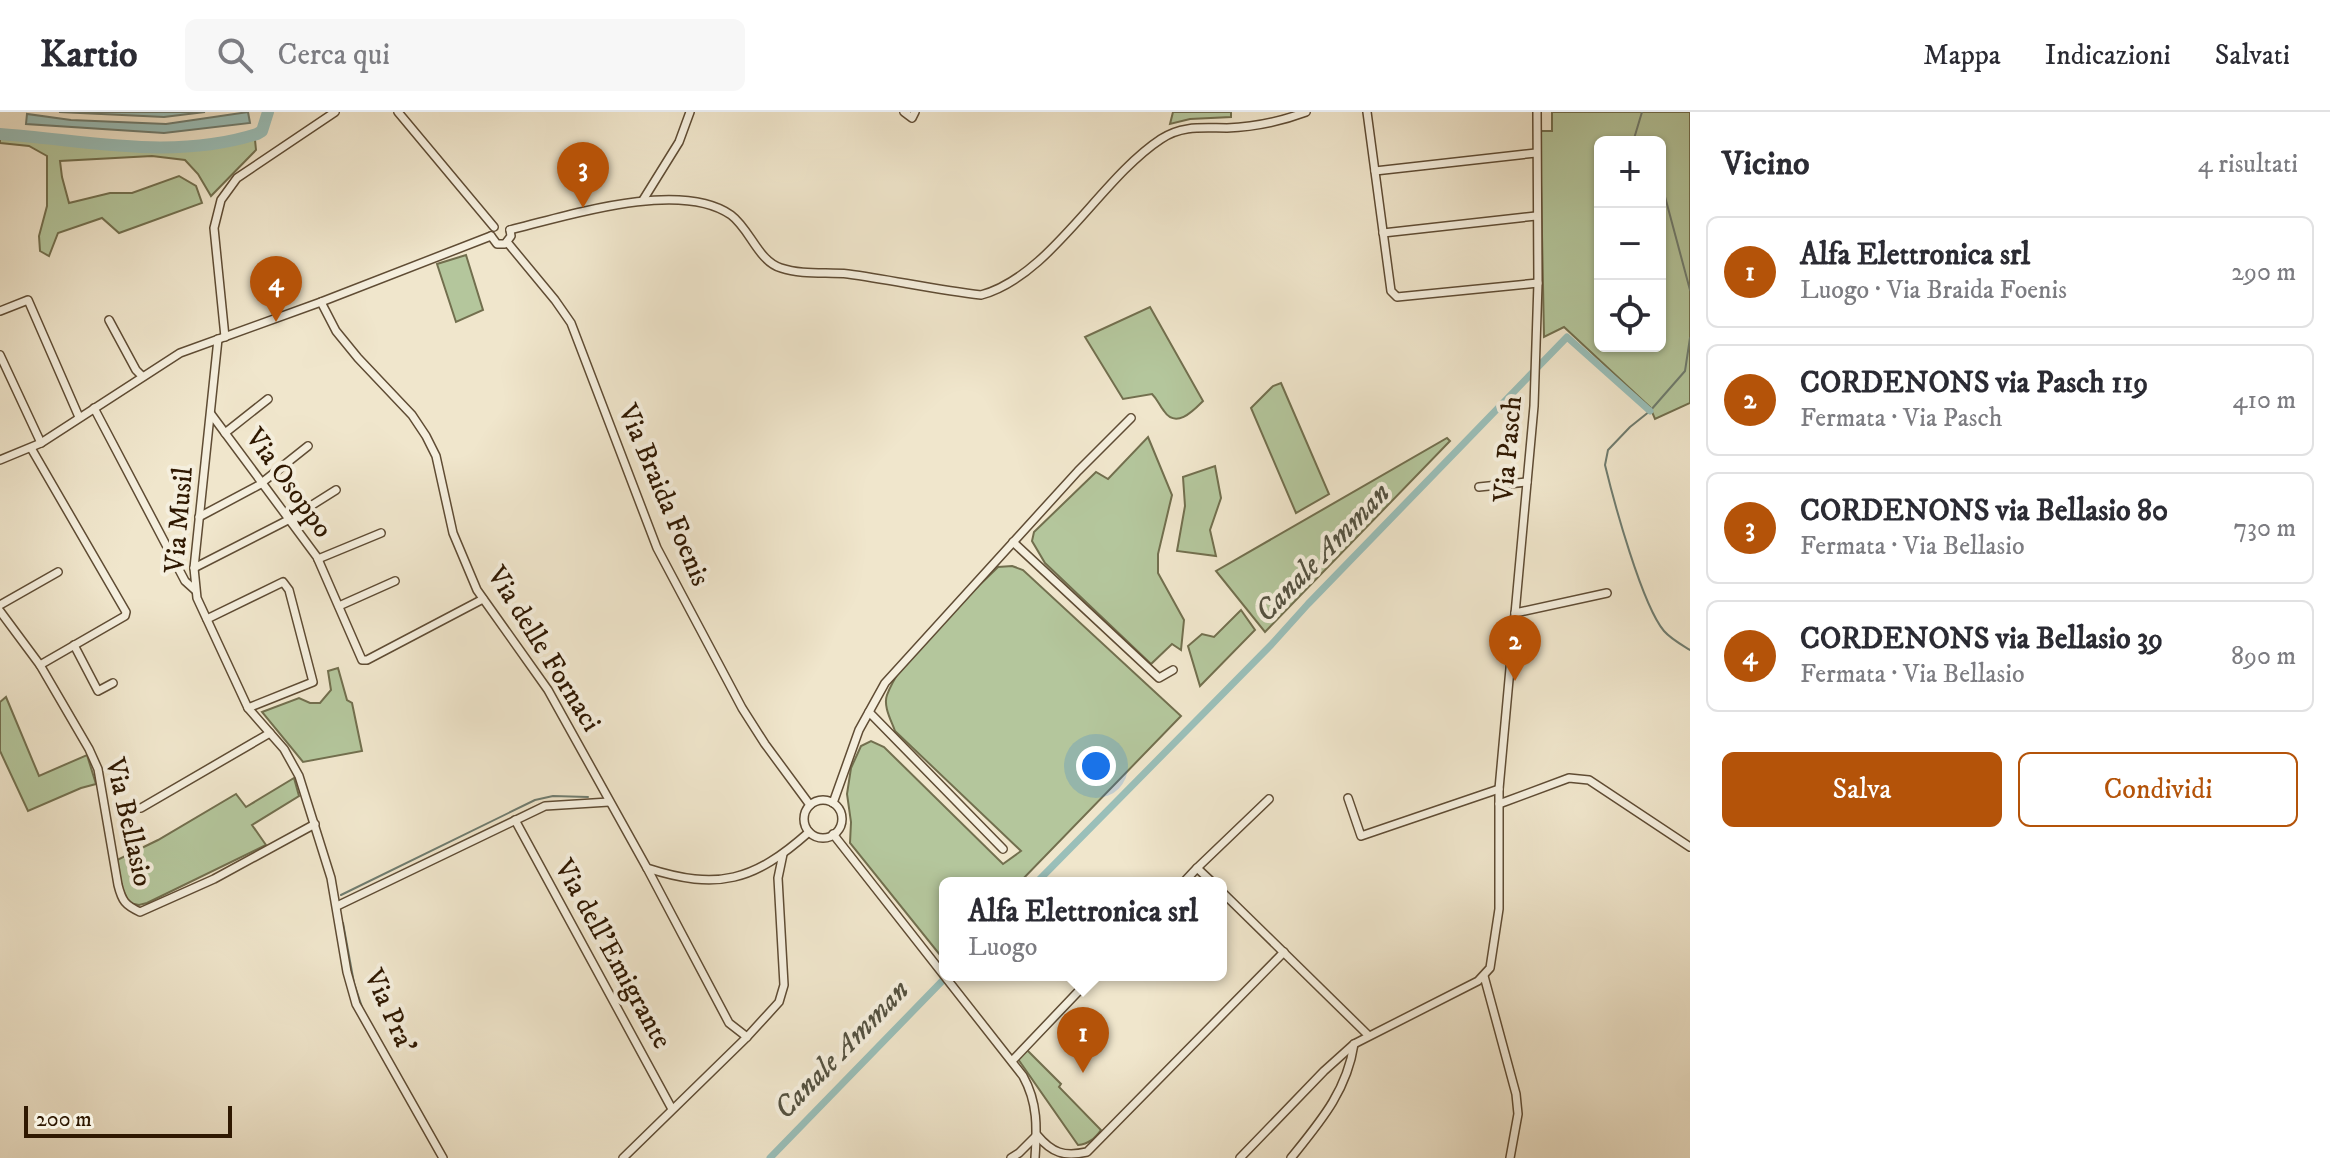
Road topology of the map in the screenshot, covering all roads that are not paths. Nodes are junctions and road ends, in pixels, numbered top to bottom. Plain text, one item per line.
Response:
1 (335, 112) edge
2 (398, 112) edge
3 (690, 112) edge
4 (904, 112) edge
5 (915, 112) edge
6 (1306, 112) edge
7 (1367, 112) edge
8 (1537, 112) edge
9 (1536, 153) junction
10 (1375, 171) junction
11 (643, 200) junction
12 (1536, 216) junction
13 (510, 230) junction
14 (493, 232) junction
15 (1383, 233) junction
16 (507, 242) junction
17 (1538, 283) junction
18 (321, 302) junction
19 (0, 311) edge
20 (109, 320) dead end
21 (221, 338) junction
22 (0, 355) edge
23 (142, 376) junction
24 (268, 399) dead end
25 (94, 408) junction
26 (211, 414) junction
27 (79, 417) junction
28 (1131, 418) dead end
29 (225, 433) junction
30 (41, 443) junction
31 (308, 446) dead end
32 (31, 448) junction
33 (0, 460) edge
34 (262, 482) junction
35 (1527, 482) junction
36 (1479, 487) dead end
37 (336, 490) dead end
38 (199, 517) junction
39 (290, 519) junction
40 (381, 533) dead end
41 (1013, 542) junction
42 (318, 559) junction
43 (194, 568) junction
44 (58, 572) dead end
45 (395, 581) dead end
46 (195, 590) junction
47 (1607, 593) dead end
48 (483, 599) junction
49 (339, 606) junction
50 (0, 608) edge
51 (1515, 613) junction
52 (207, 619) junction
53 (74, 645) junction
54 (40, 665) junction
55 (1173, 670) dead end
56 (113, 683) dead end
57 (248, 708) junction
58 (869, 712) junction
59 (270, 733) junction
60 (1499, 789) junction
61 (1348, 798) dead end
62 (1269, 799) dead end
63 (609, 802) junction
64 (833, 803) junction
65 (1499, 804) junction
66 (810, 805) junction
67 (141, 808) dead end
68 (515, 820) junction
69 (315, 824) junction
70 (809, 832) junction
71 (833, 834) junction
72 (1690, 847) edge
73 (1003, 849) dead end
74 (783, 854) junction
75 (647, 868) junction
76 (1197, 868) junction
77 (1189, 877) edge
78 (1207, 877) edge
79 (1227, 897) edge
80 (337, 906) junction
81 (1284, 952) junction
82 (939, 971) edge
83 (1484, 976) junction
84 (947, 981) edge
85 (1088, 981) edge
86 (1368, 1035) junction
87 (747, 1037) junction
88 (1354, 1044) junction
89 (1012, 1061) junction
90 (672, 1109) junction
91 (1037, 1135) junction
92 (1056, 1154) edge
93 (1015, 1156) edge
94 (443, 1158) edge
95 (623, 1158) edge
96 (1034, 1158) edge
97 (1240, 1158) edge
98 (1291, 1158) edge
99 (1510, 1158) edge

1 - 21 street
2 - 14 street
3 - 11 street
4 - 5 street
6 - 11 street
7 - 10 street
8 - 9 street, Via Pasch
9 - 10 street
9 - 12 street, Via Pasch
10 - 15 street
11 - 13 street
12 - 15 street
12 - 17 street, Via Pasch
13 - 14 street
13 - 16 street
14 - 16 street
14 - 18 street
15 - 17 street
16 - 66 street, Via Braida Foenis
17 - 35 street, Via Pasch
18 - 21 street
18 - 48 street, Via delle Fornaci
19 - 27 street
20 - 23 street
21 - 23 street
21 - 26 street, Via Musil
22 - 30 street
23 - 25 street
24 - 29 street, Via Osoppo
25 - 27 street
25 - 46 street
26 - 29 street, Via Osoppo
26 - 38 street, Via Musil
27 - 30 street
28 - 41 street
29 - 34 street, Via Osoppo
30 - 32 street
31 - 34 street
32 - 33 street
32 - 53 street
34 - 38 street
34 - 39 street, Via Osoppo
35 - 36 street
35 - 51 street, Via Pasch
37 - 39 street
38 - 43 street, Via Musil
39 - 42 street, Via Osoppo
39 - 43 street
40 - 42 street, Via Osoppo
41 - 55 street
41 - 58 street
42 - 49 street, Via Osoppo
43 - 46 street, Via Musil
44 - 50 street
45 - 49 street
46 - 52 street, Via Musil
47 - 51 street
48 - 49 street, Via Osoppo
48 - 63 street, Via delle Fornaci
50 - 54 street, Via Bellasio
51 - 60 street, Via Pasch
52 - 57 street, Via Musil
52 - 57 street
53 - 54 street
53 - 56 street
54 - 69 street, Via Bellasio
57 - 59 street, Via Musil
58 - 64 street
58 - 73 street
59 - 67 street
59 - 69 street, Via Musil
60 - 61 street
60 - 65 street, Via Pasch
62 - 76 street
63 - 68 street
63 - 75 street, Via delle Fornaci
64 - 66 street
64 - 71 street
65 - 72 street
65 - 83 street, Via Pasch
66 - 70 street
68 - 80 street
68 - 90 street, Via dell'Emigrante
69 - 80 street, Via Pra'
70 - 71 street
70 - 74 street
71 - 82 street
74 - 75 street
74 - 87 street
75 - 87 street, Via delle Fornaci
76 - 77 street
76 - 78 street
79 - 81 street
80 - 94 street, Via Pra'
81 - 86 street
81 - 92 street
83 - 86 street
83 - 99 street
84 - 89 street
85 - 89 street
86 - 88 street
87 - 90 street
88 - 97 street
88 - 98 street
89 - 91 street
90 - 95 street
91 - 92 street
91 - 93 street
91 - 96 street
92 - 96 street
93 - 96 street

